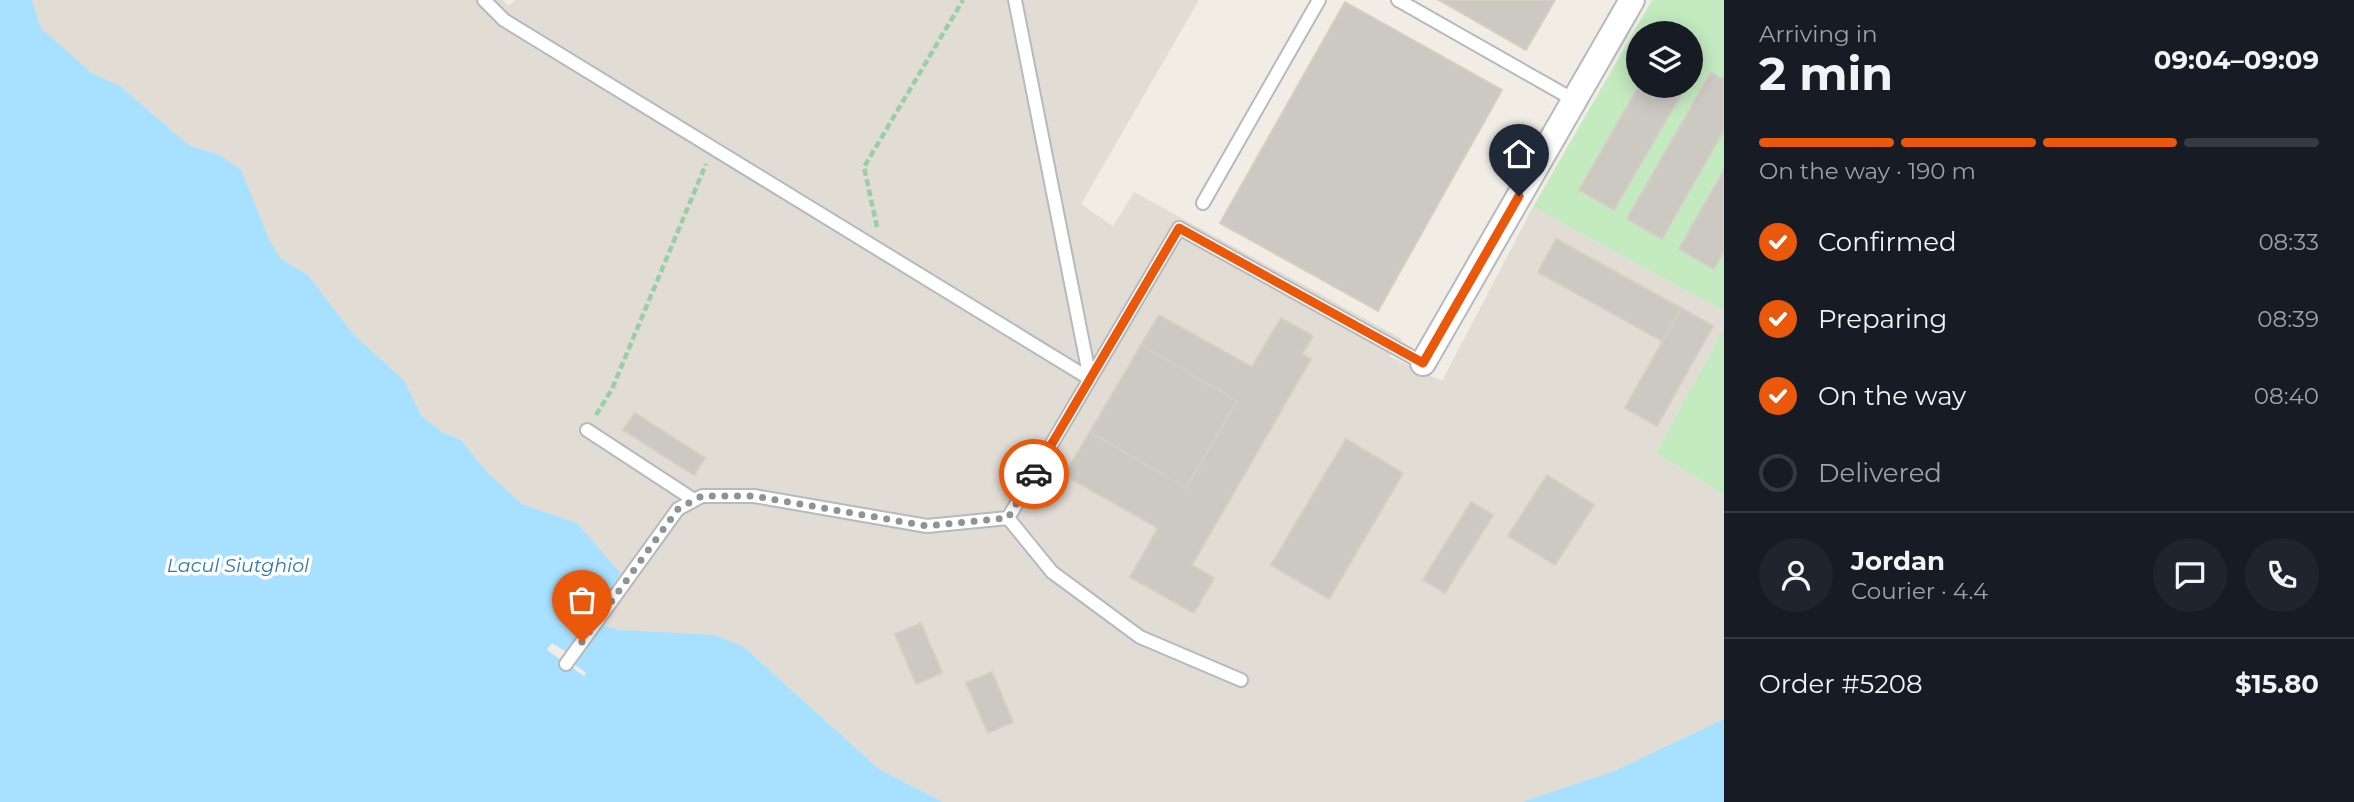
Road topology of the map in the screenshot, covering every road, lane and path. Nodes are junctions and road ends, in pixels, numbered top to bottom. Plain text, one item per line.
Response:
1 (484, 0) edge
2 (963, 0) edge
3 (1015, 0) edge
4 (1319, 0) edge
5 (1398, 0) edge
6 (1632, 0) edge
7 (1574, 100) junction
8 (713, 147) junction
9 (1203, 203) dead end
10 (883, 251) junction
11 (1423, 363) joint
12 (1090, 379) junction
13 (587, 430) joint
14 (694, 500) junction
15 (1008, 518) junction
16 (566, 664) dead end
17 (1241, 680) dead end

1 - 8 lane
2 - 10 path
3 - 12 lane
4 - 9 lane
5 - 7 lane
6 - 7 street
7 - 11 street
8 - 10 lane
8 - 13 path
10 - 12 lane
11 - 12 lane
12 - 15 lane
13 - 14 lane
14 - 15 lane
14 - 16 lane
15 - 17 lane

